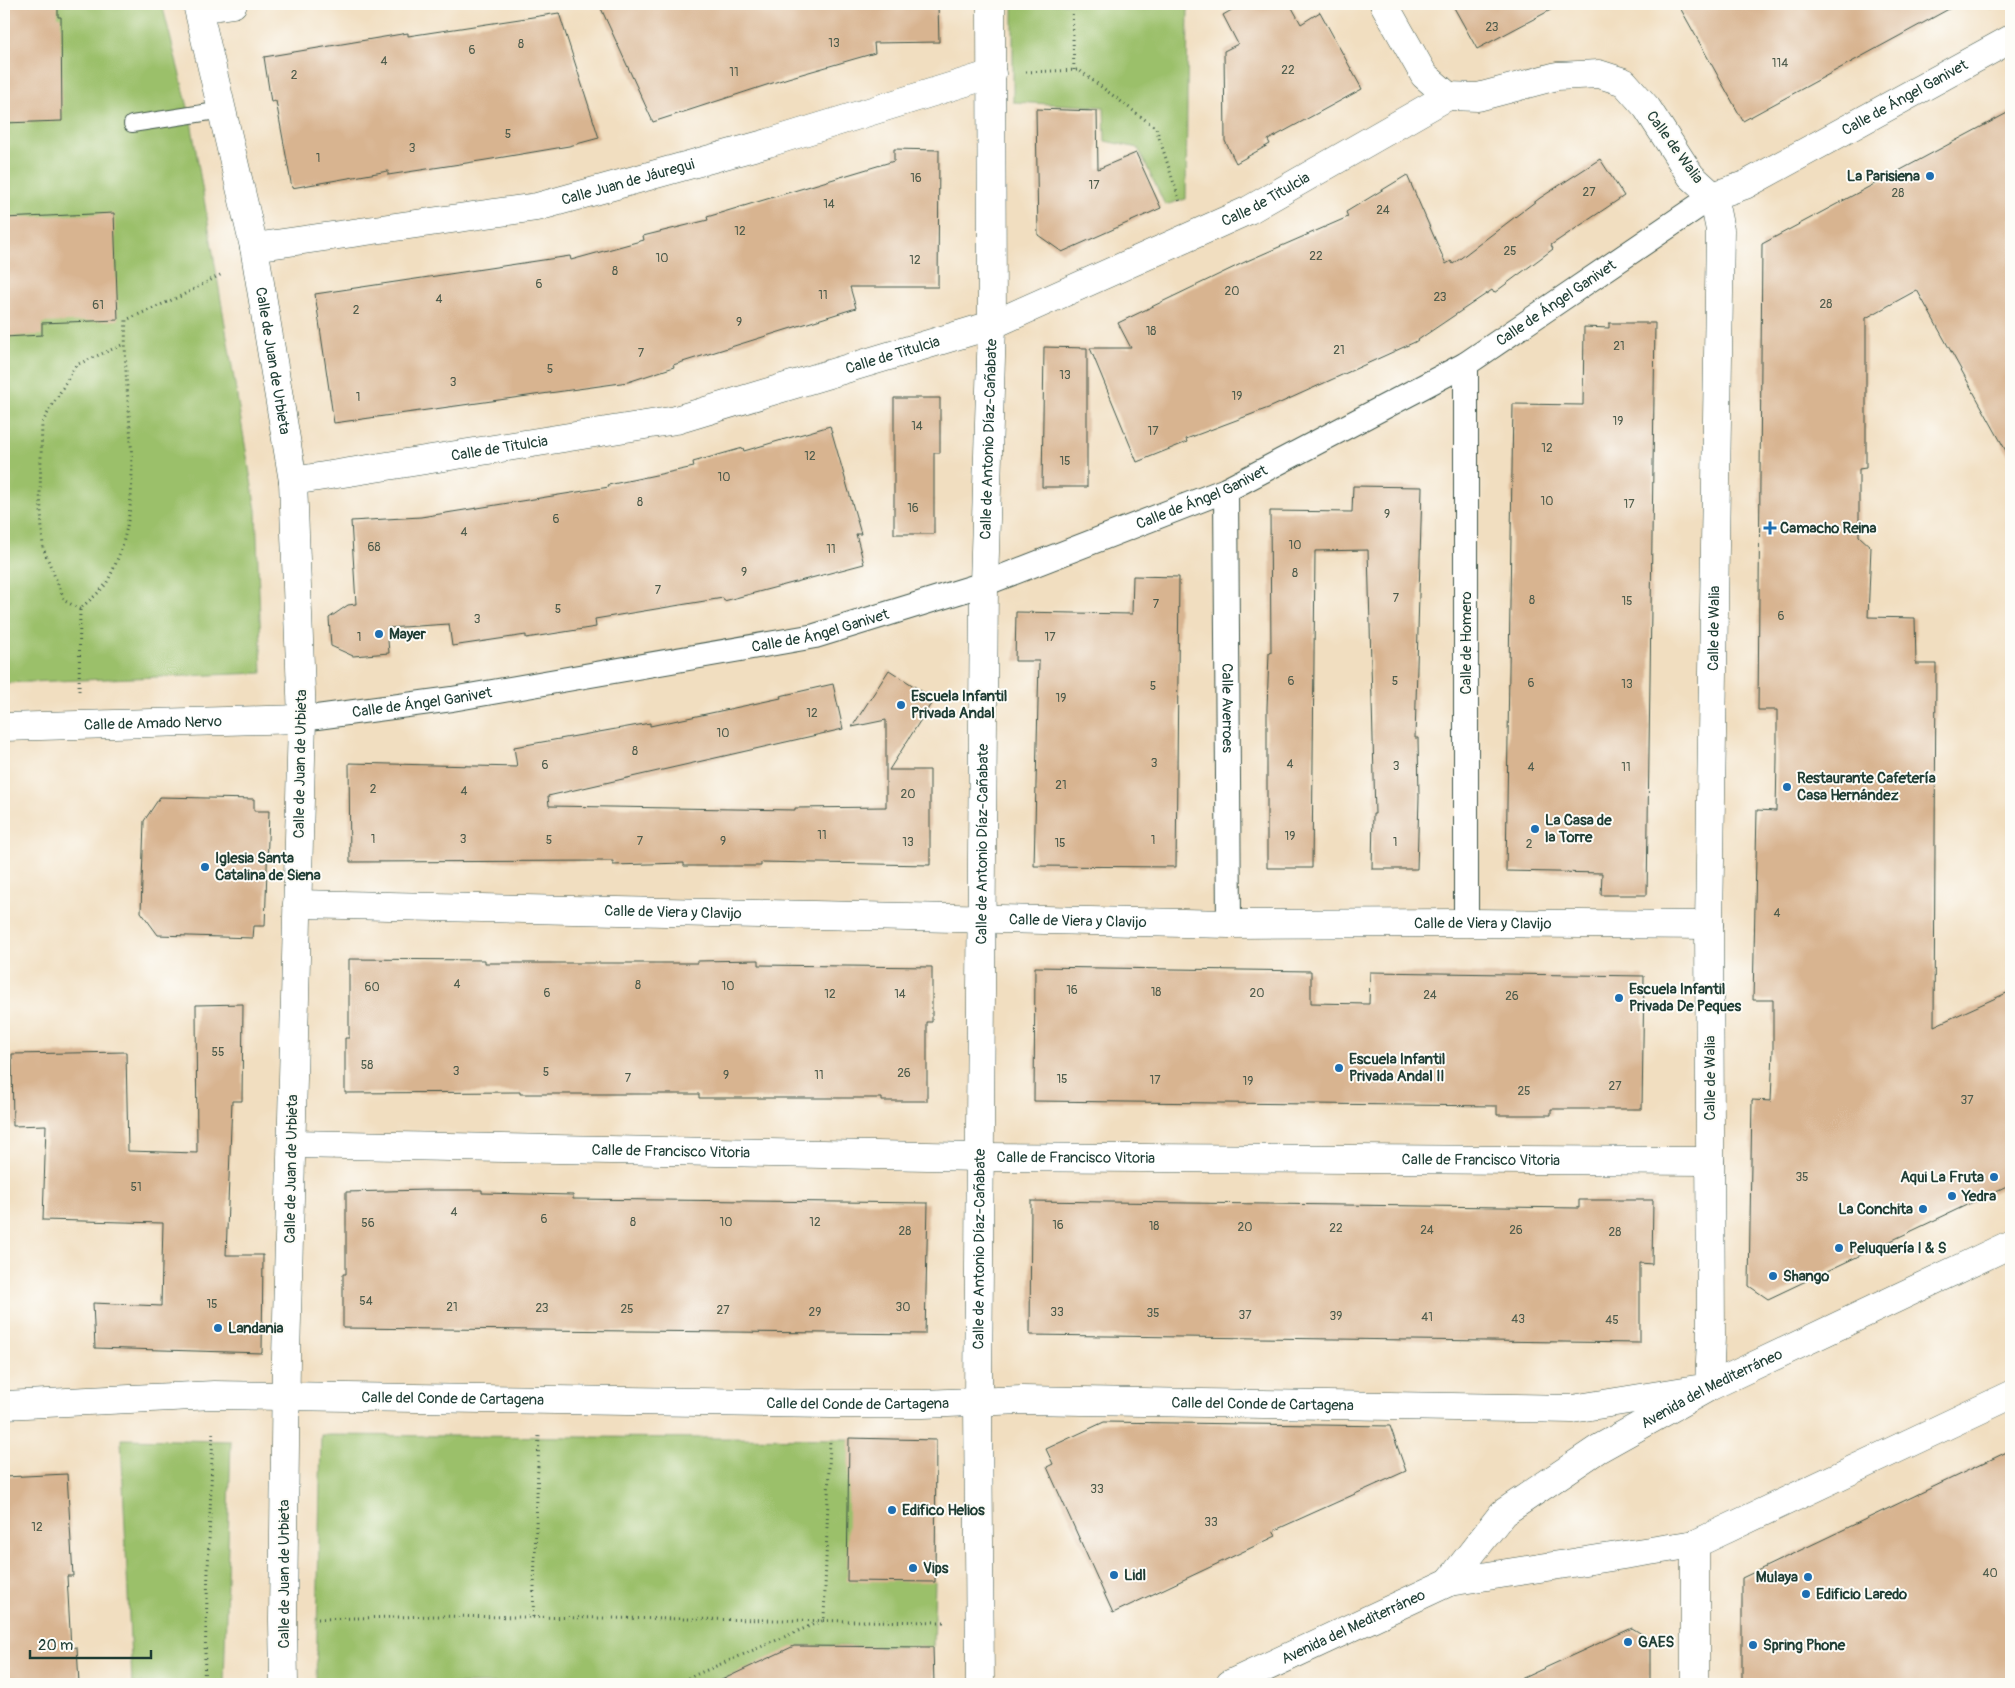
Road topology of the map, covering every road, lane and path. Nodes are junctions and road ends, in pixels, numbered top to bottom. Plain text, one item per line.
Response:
1 (232, 4) edge
2 (991, 4) edge
3 (1072, 4) edge
4 (1384, 4) edge
5 (198, 6) edge
6 (2010, 40) edge
7 (1074, 70) junction
8 (992, 74) junction
9 (1448, 96) junction
10 (223, 110) junction
11 (132, 124) dead end
12 (1713, 196) junction
13 (1192, 236) junction
14 (254, 247) junction
15 (992, 324) junction
16 (124, 344) junction
17 (1466, 364) junction
18 (293, 481) junction
19 (1226, 490) junction
20 (984, 584) junction
21 (80, 609) junction
22 (302, 719) junction
23 (78, 724) junction
24 (4, 727) edge
25 (298, 904) junction
26 (982, 919) junction
27 (1466, 922) junction
28 (1229, 924) junction
29 (1709, 925) junction
30 (292, 1144) junction
31 (980, 1157) junction
32 (1710, 1162) junction
33 (2011, 1244) edge
34 (1709, 1387) junction
35 (214, 1395) junction
36 (2011, 1395) edge
37 (285, 1396) junction
38 (540, 1399) junction
39 (978, 1401) junction
40 (4, 1404) edge
41 (831, 1404) junction
42 (1695, 1544) junction
43 (1449, 1582) junction
44 (532, 1617) junction
45 (359, 1618) dead end
46 (824, 1620) junction
47 (980, 1622) junction
48 (204, 1684) edge
49 (284, 1684) edge
50 (674, 1684) edge
51 (980, 1684) edge
52 (1230, 1684) edge
53 (1695, 1684) edge

1 - 5 street
2 - 8 street, Calle de Antonio Díaz-Cañabate
3 - 7 path
4 - 9 street
5 - 10 street, Calle de Juan de Urbieta
6 - 12 street, Calle de Ángel Ganivet
7 - 8 path
7 - 13 path
8 - 14 street, Calle Juan de Jáuregui
8 - 15 street, Calle de Antonio Díaz-Cañabate
9 - 12 street, Calle de Walia
9 - 13 street, Calle de Titulcia
10 - 11 lane
10 - 14 street, Calle de Juan de Urbieta
12 - 17 street, Calle de Ángel Ganivet
12 - 29 street, Calle de Walia
13 - 15 street, Calle de Titulcia
14 - 16 path
14 - 18 street, Calle de Juan de Urbieta
15 - 18 street, Calle de Titulcia
15 - 20 street, Calle de Antonio Díaz-Cañabate
16 - 21 path
16 - 21 path
17 - 19 street, Calle de Ángel Ganivet
17 - 27 street, Calle de Homero
18 - 22 street, Calle de Juan de Urbieta
19 - 20 street, Calle de Ángel Ganivet
19 - 28 street, Calle Averroes
20 - 22 street, Calle de Ángel Ganivet
20 - 26 street, Calle de Antonio Díaz-Cañabate
21 - 23 path
22 - 23 street, Calle de Amado Nervo
22 - 25 street, Calle de Juan de Urbieta
23 - 24 street, Calle de Amado Nervo
25 - 26 street, Calle de Viera y Clavijo
25 - 30 street, Calle de Juan de Urbieta
26 - 28 street, Calle de Viera y Clavijo
26 - 31 street, Calle de Antonio Díaz-Cañabate
27 - 28 street, Calle de Viera y Clavijo
27 - 29 street, Calle de Viera y Clavijo
29 - 32 street, Calle de Walia
30 - 31 street, Calle de Francisco Vitoria
30 - 37 street, Calle de Juan de Urbieta
31 - 32 street, Calle de Francisco Vitoria
31 - 39 street, Calle de Antonio Díaz-Cañabate
32 - 34 street, Calle de Walia
33 - 34 street, Avenida del Mediterráneo
34 - 39 street, Calle del Conde de Cartagena
34 - 43 street, Avenida del Mediterráneo
35 - 37 street, Calle del Conde de Cartagena
35 - 40 street, Calle del Conde de Cartagena
35 - 48 path
36 - 42 street, Avenida del Mediterráneo
37 - 38 street, Calle del Conde de Cartagena
37 - 49 street, Calle de Juan de Urbieta
38 - 41 street, Calle del Conde de Cartagena
38 - 44 path
39 - 41 street, Calle del Conde de Cartagena
39 - 47 street, Calle de Antonio Díaz-Cañabate
41 - 46 path
42 - 43 street, Avenida del Mediterráneo
42 - 53 street
43 - 52 street, Avenida del Mediterráneo
44 - 45 path
44 - 46 path
46 - 47 path
46 - 50 path
47 - 51 street, Calle de Antonio Díaz-Cañabate

